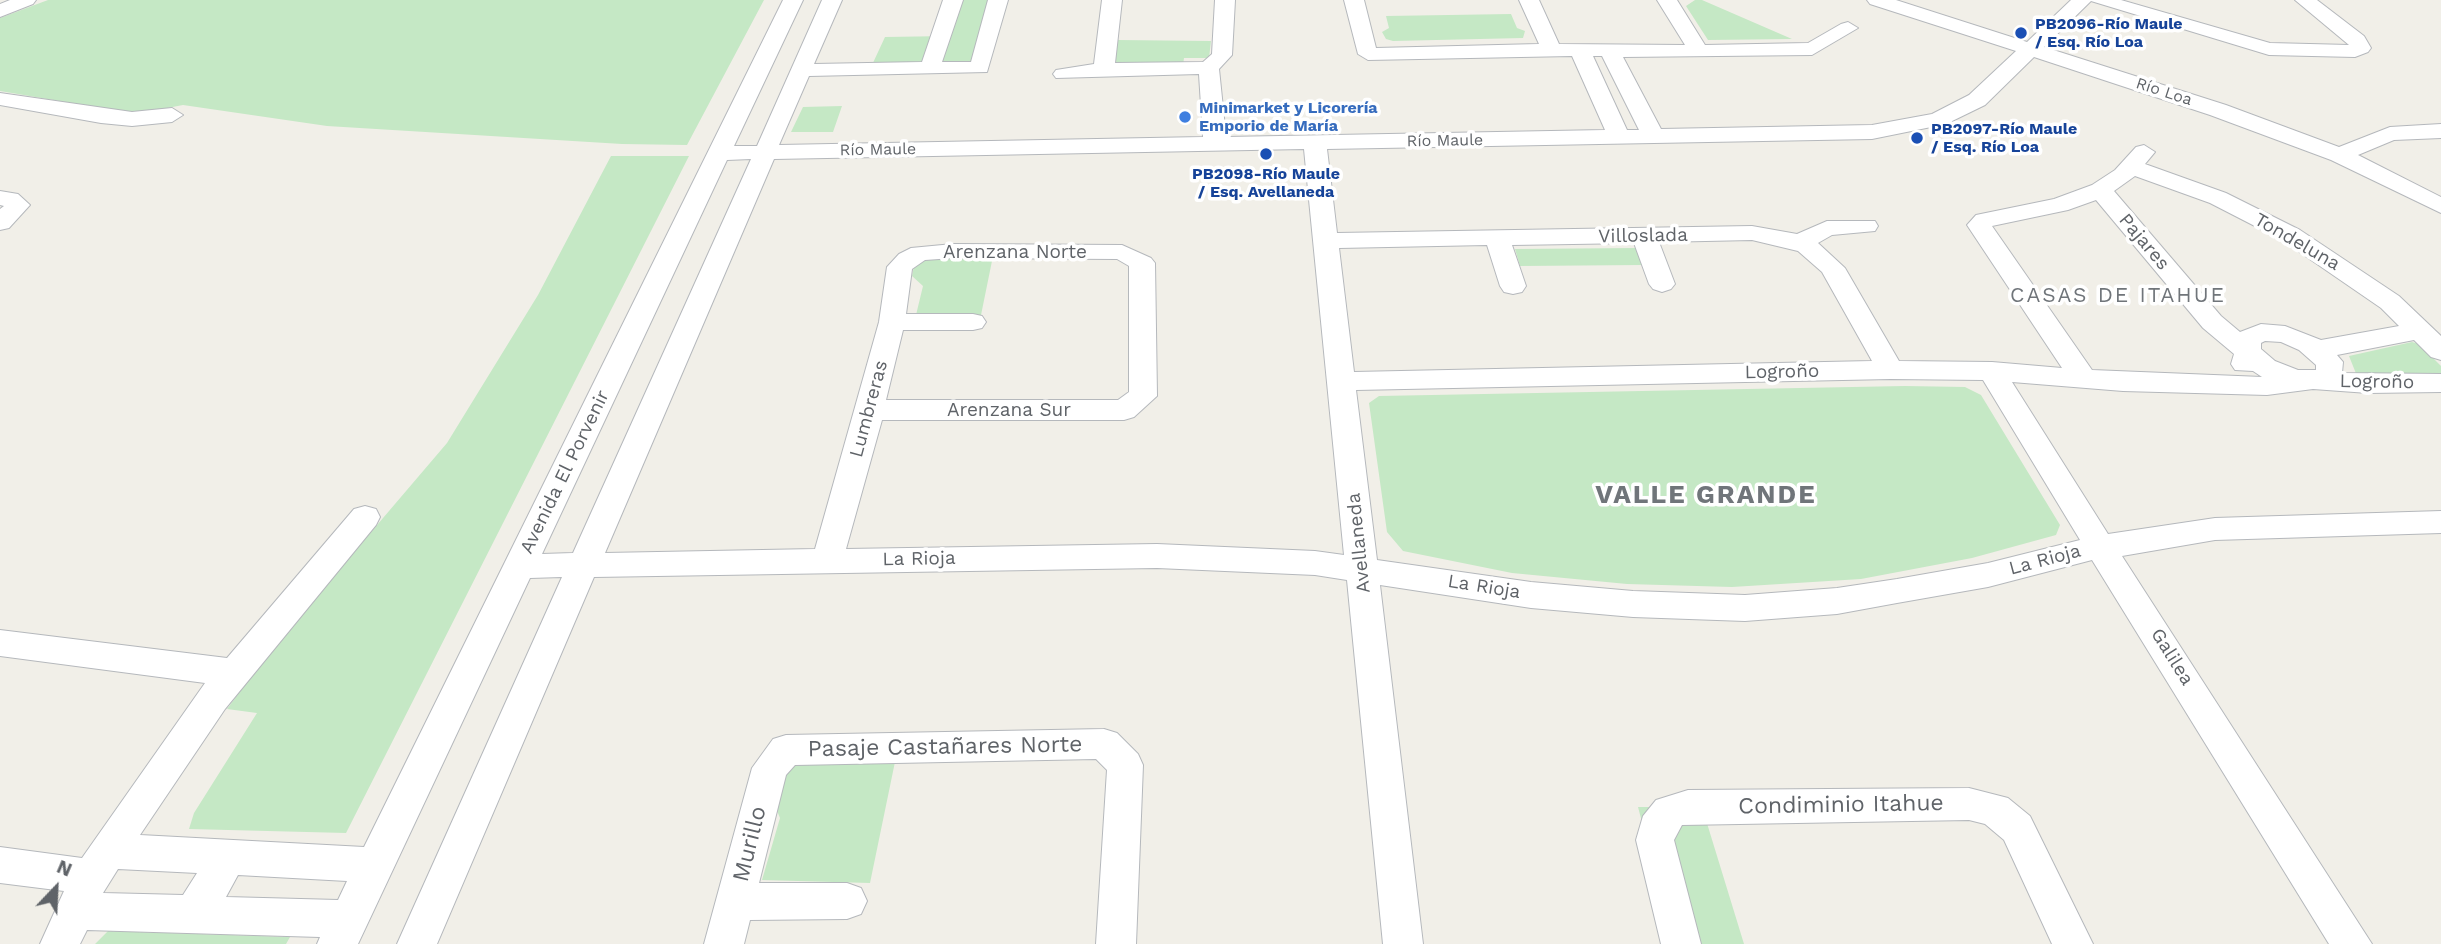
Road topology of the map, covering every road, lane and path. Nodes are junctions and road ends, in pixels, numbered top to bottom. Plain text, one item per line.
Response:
1 (26, 0) edge
2 (793, 0) edge
3 (832, 0) edge
4 (953, 0) edge
5 (998, 0) edge
6 (1112, 0) edge
7 (1225, 0) edge
8 (1354, 0) edge
9 (1529, 0) edge
10 (1877, 0) edge
11 (2082, 0) edge
12 (2099, 0) edge
13 (2305, 0) edge
14 (1673, 2) edge
15 (0, 11) edge
16 (1847, 28) dead end
17 (1552, 50) junction
18 (2033, 50) junction
19 (1580, 51) junction
20 (1697, 51) junction
21 (1610, 52) junction
22 (930, 68) junction
23 (1209, 68) junction
24 (1104, 69) junction
25 (802, 70) junction
26 (1063, 74) dead end
27 (0, 99) edge
28 (172, 115) dead end
29 (2441, 131) edge
30 (1654, 137) junction
31 (1620, 138) junction
32 (1315, 143) junction
33 (1215, 145) junction
34 (766, 152) junction
35 (719, 153) junction
36 (2339, 155) junction
37 (2100, 190) junction
38 (0, 198) edge
39 (2441, 206) edge
40 (0, 223) edge
41 (1866, 226) dead end
42 (1644, 236) junction
43 (1497, 238) junction
44 (1326, 241) junction
45 (1799, 243) junction
46 (908, 258) joint
47 (1662, 284) dead end
48 (1513, 286) dead end
49 (892, 322) junction
50 (973, 322) dead end
51 (2420, 330) junction
52 (2317, 349) junction
53 (2441, 351) edge
54 (2248, 352) junction
55 (1891, 370) junction
56 (1992, 371) junction
57 (2083, 378) junction
58 (2313, 380) junction
59 (1341, 381) junction
60 (2222, 383) junction
61 (2441, 383) edge
62 (1143, 396) joint
63 (870, 410) junction
64 (365, 517) dead end
65 (2441, 522) edge
66 (2102, 546) junction
67 (827, 561) junction
68 (582, 565) junction
69 (520, 566) junction
70 (1362, 568) junction
71 (0, 643) edge
72 (232, 673) junction
73 (786, 750) joint
74 (228, 857) junction
75 (0, 865) edge
76 (375, 865) junction
77 (83, 896) edge
78 (847, 901) dead end
79 (736, 902) junction
80 (194, 914) junction
81 (343, 931) edge
82 (417, 944) edge
83 (724, 944) edge
84 (1116, 944) edge
85 (1403, 944) edge
86 (1681, 944) edge
87 (2073, 944) edge
88 (2352, 944) edge

1 - 15 street
2 - 35 street, Avenida El Porvenir
3 - 25 street
4 - 22 street
5 - 22 street
6 - 24 street
7 - 23 street
8 - 17 street
9 - 17 street
10 - 18 street, Río Loa
11 - 18 street, Río Maule
12 - 13 street
14 - 20 street
16 - 20 street
17 - 19 street
18 - 30 street, Río Maule
18 - 36 street, Río Loa
19 - 21 street
19 - 31 street
20 - 21 street
21 - 30 street
22 - 25 street
23 - 24 street
23 - 33 street
24 - 26 street
25 - 34 street
27 - 28 street
29 - 36 street
30 - 31 street, Río Maule
31 - 32 street, Río Maule
32 - 33 street, Río Maule
32 - 44 street, Avellaneda
33 - 34 street, Río Maule
34 - 35 street, Río Maule
34 - 68 street
35 - 69 street, Avenida El Porvenir
36 - 39 street, Río Loa
37 - 51 street, Tondeluna
37 - 54 street, Pajares
37 - 57 street
38 - 40 street
41 - 45 street
42 - 43 street, Villoslada
42 - 45 street, Villoslada
42 - 47 street
43 - 44 street, Villoslada
43 - 48 street
44 - 59 street, Avellaneda
45 - 55 street, Villoslada
46 - 49 street, Lumbreras
46 - 62 street, Arenzana Norte
49 - 50 street
49 - 63 street, Lumbreras
51 - 52 street, Logroño
51 - 53 street, Tondeluna
52 - 54 street
52 - 58 street, Logroño
54 - 58 street, Logroño
54 - 60 street
55 - 56 street, Logroño
55 - 59 street, Logroño
56 - 57 street, Logroño
56 - 66 street, Galilea
57 - 60 street, Logroño
58 - 60 street, Logroño
58 - 61 street, Logroño
59 - 70 street, Avellaneda
62 - 63 street, Arenzana Sur
63 - 67 street, Lumbreras
64 - 72 street
65 - 66 street, La Rioja
66 - 70 street, La Rioja
66 - 88 street, Galilea
67 - 68 street, La Rioja
67 - 70 street, La Rioja
68 - 69 street, La Rioja
68 - 82 street
69 - 76 street, Avenida El Porvenir
70 - 85 street, Avellaneda
71 - 72 street
72 - 77 street
73 - 79 street, Murillo
73 - 84 street, Pasaje Castañares Norte
74 - 76 street
74 - 77 street
74 - 80 street
75 - 77 street
76 - 81 street, Avenida El Porvenir
77 - 80 street
78 - 79 street
79 - 83 street, Murillo
80 - 81 street
86 - 87 street, Condiminio Itahue

